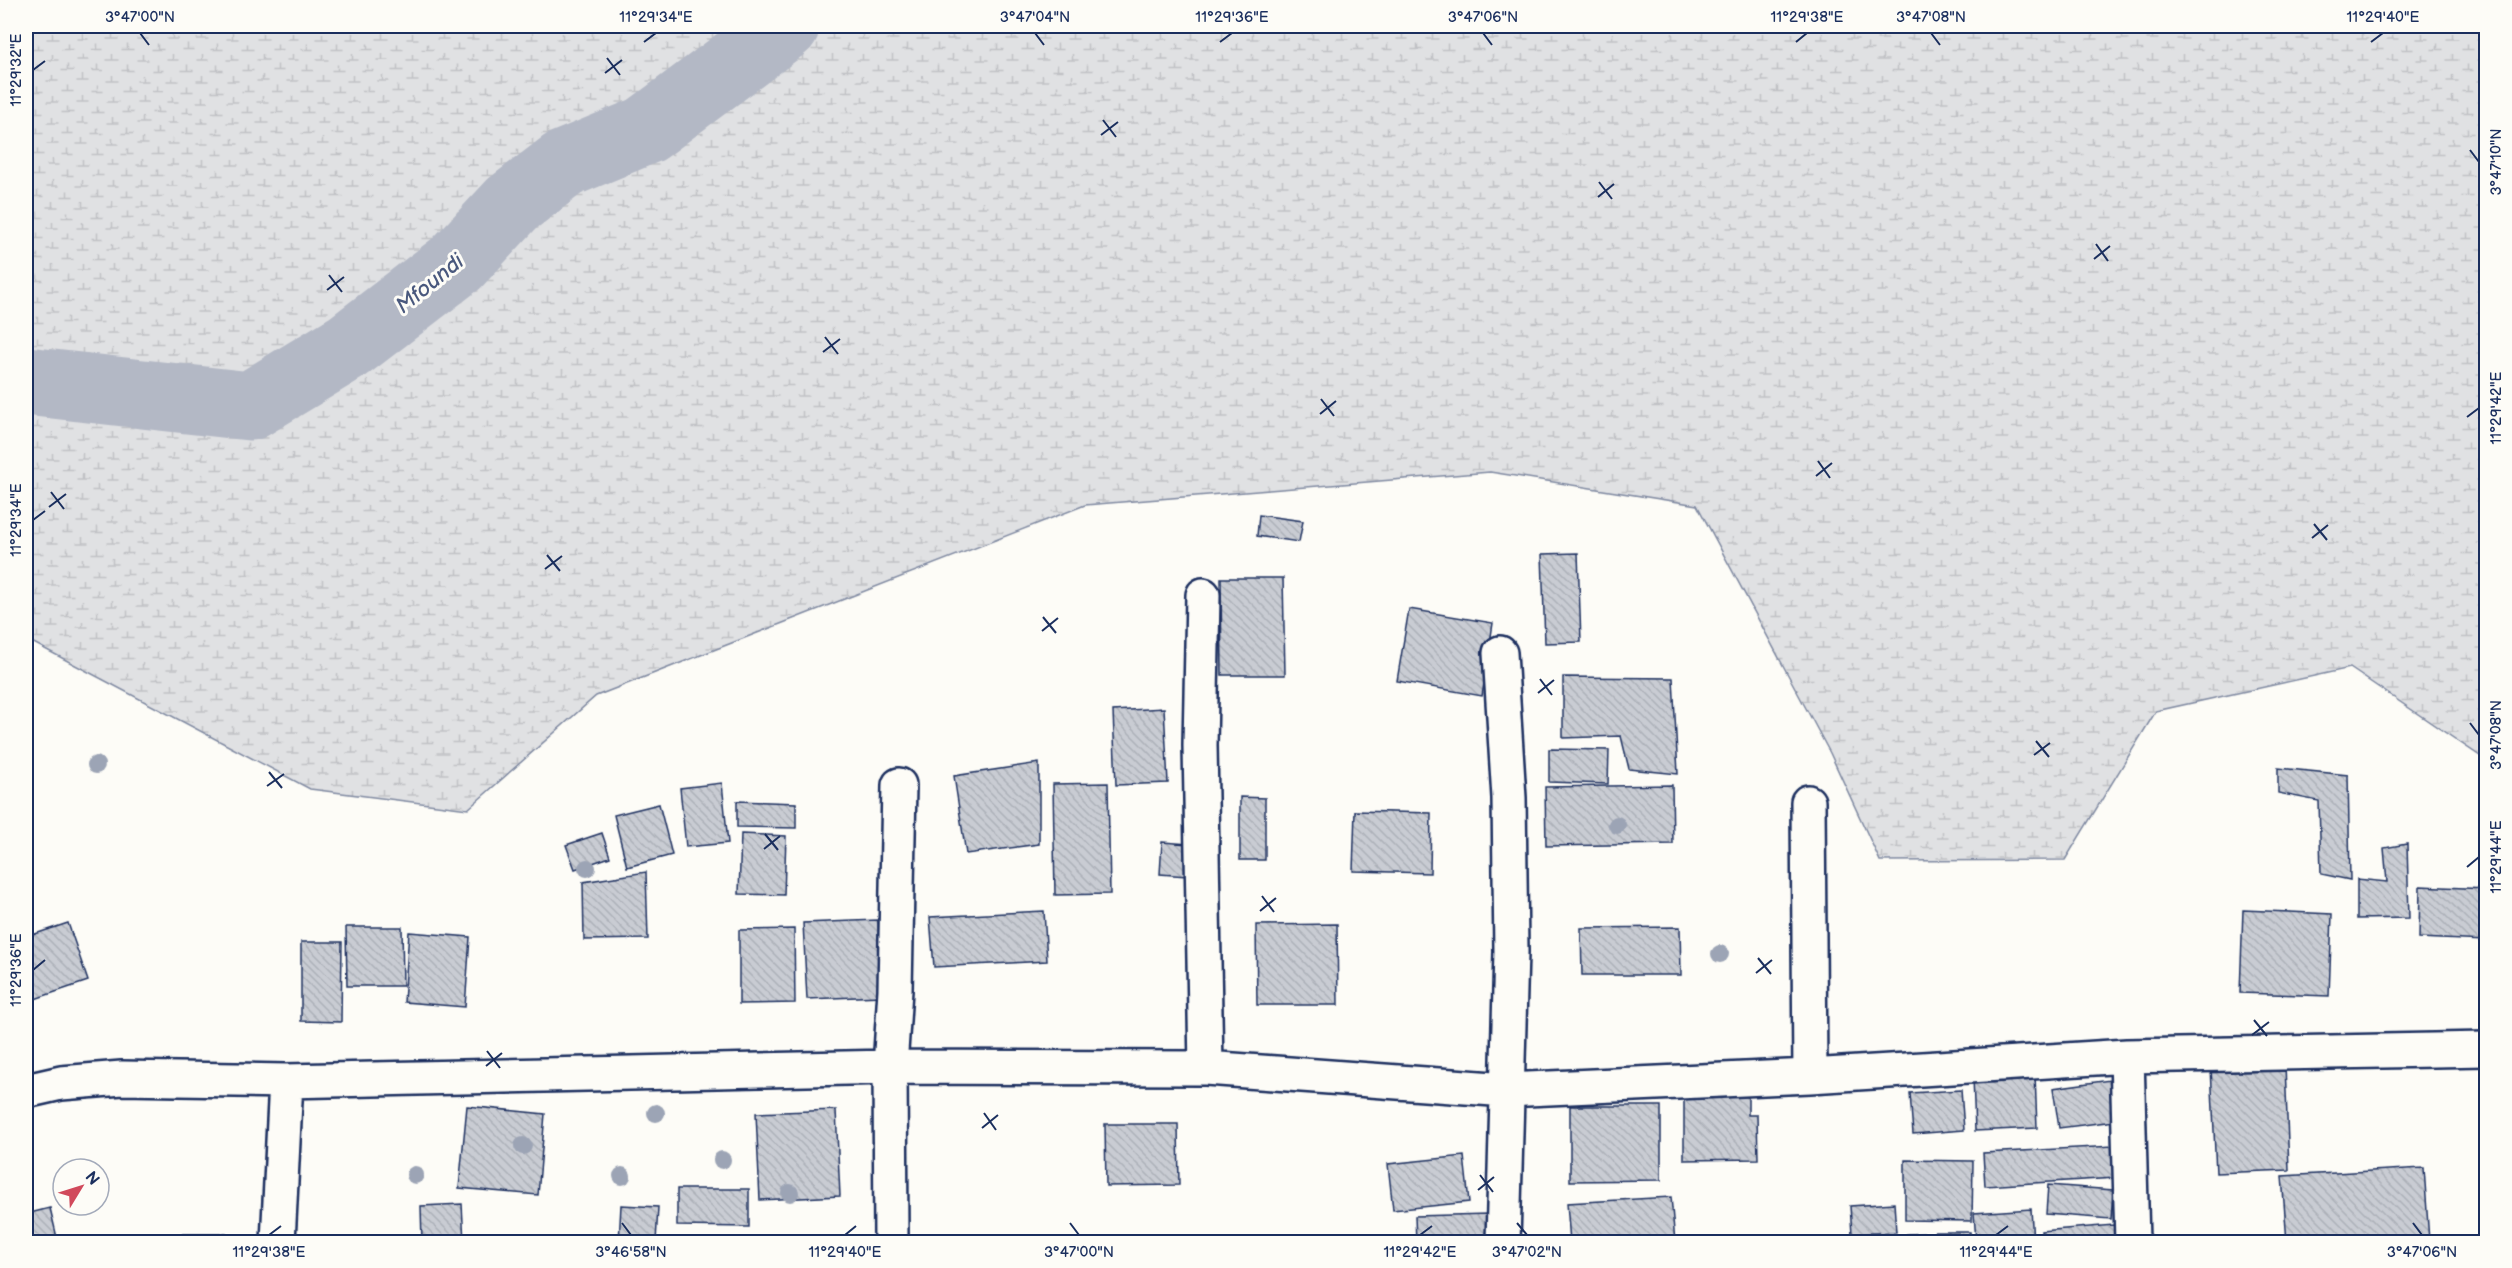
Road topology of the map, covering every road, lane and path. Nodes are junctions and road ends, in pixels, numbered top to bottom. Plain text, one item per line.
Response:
1 (1203, 596) dead end
2 (1500, 653) dead end
3 (899, 785) dead end
4 (1808, 802) dead end
5 (2487, 1049) edge
6 (2127, 1056) junction
7 (890, 1066) junction
8 (1206, 1068) junction
9 (1810, 1076) junction
10 (286, 1081) junction
11 (1507, 1090) junction
12 (26, 1091) edge
13 (278, 1242) edge
14 (891, 1242) edge
15 (1503, 1242) edge
16 (2132, 1242) edge

1 - 8 street
2 - 11 street
3 - 7 street
4 - 9 street
5 - 6 street
6 - 9 street
6 - 16 street
7 - 8 street
7 - 10 street
7 - 14 street
8 - 11 street
9 - 11 street
10 - 12 street
10 - 13 street
11 - 15 street

